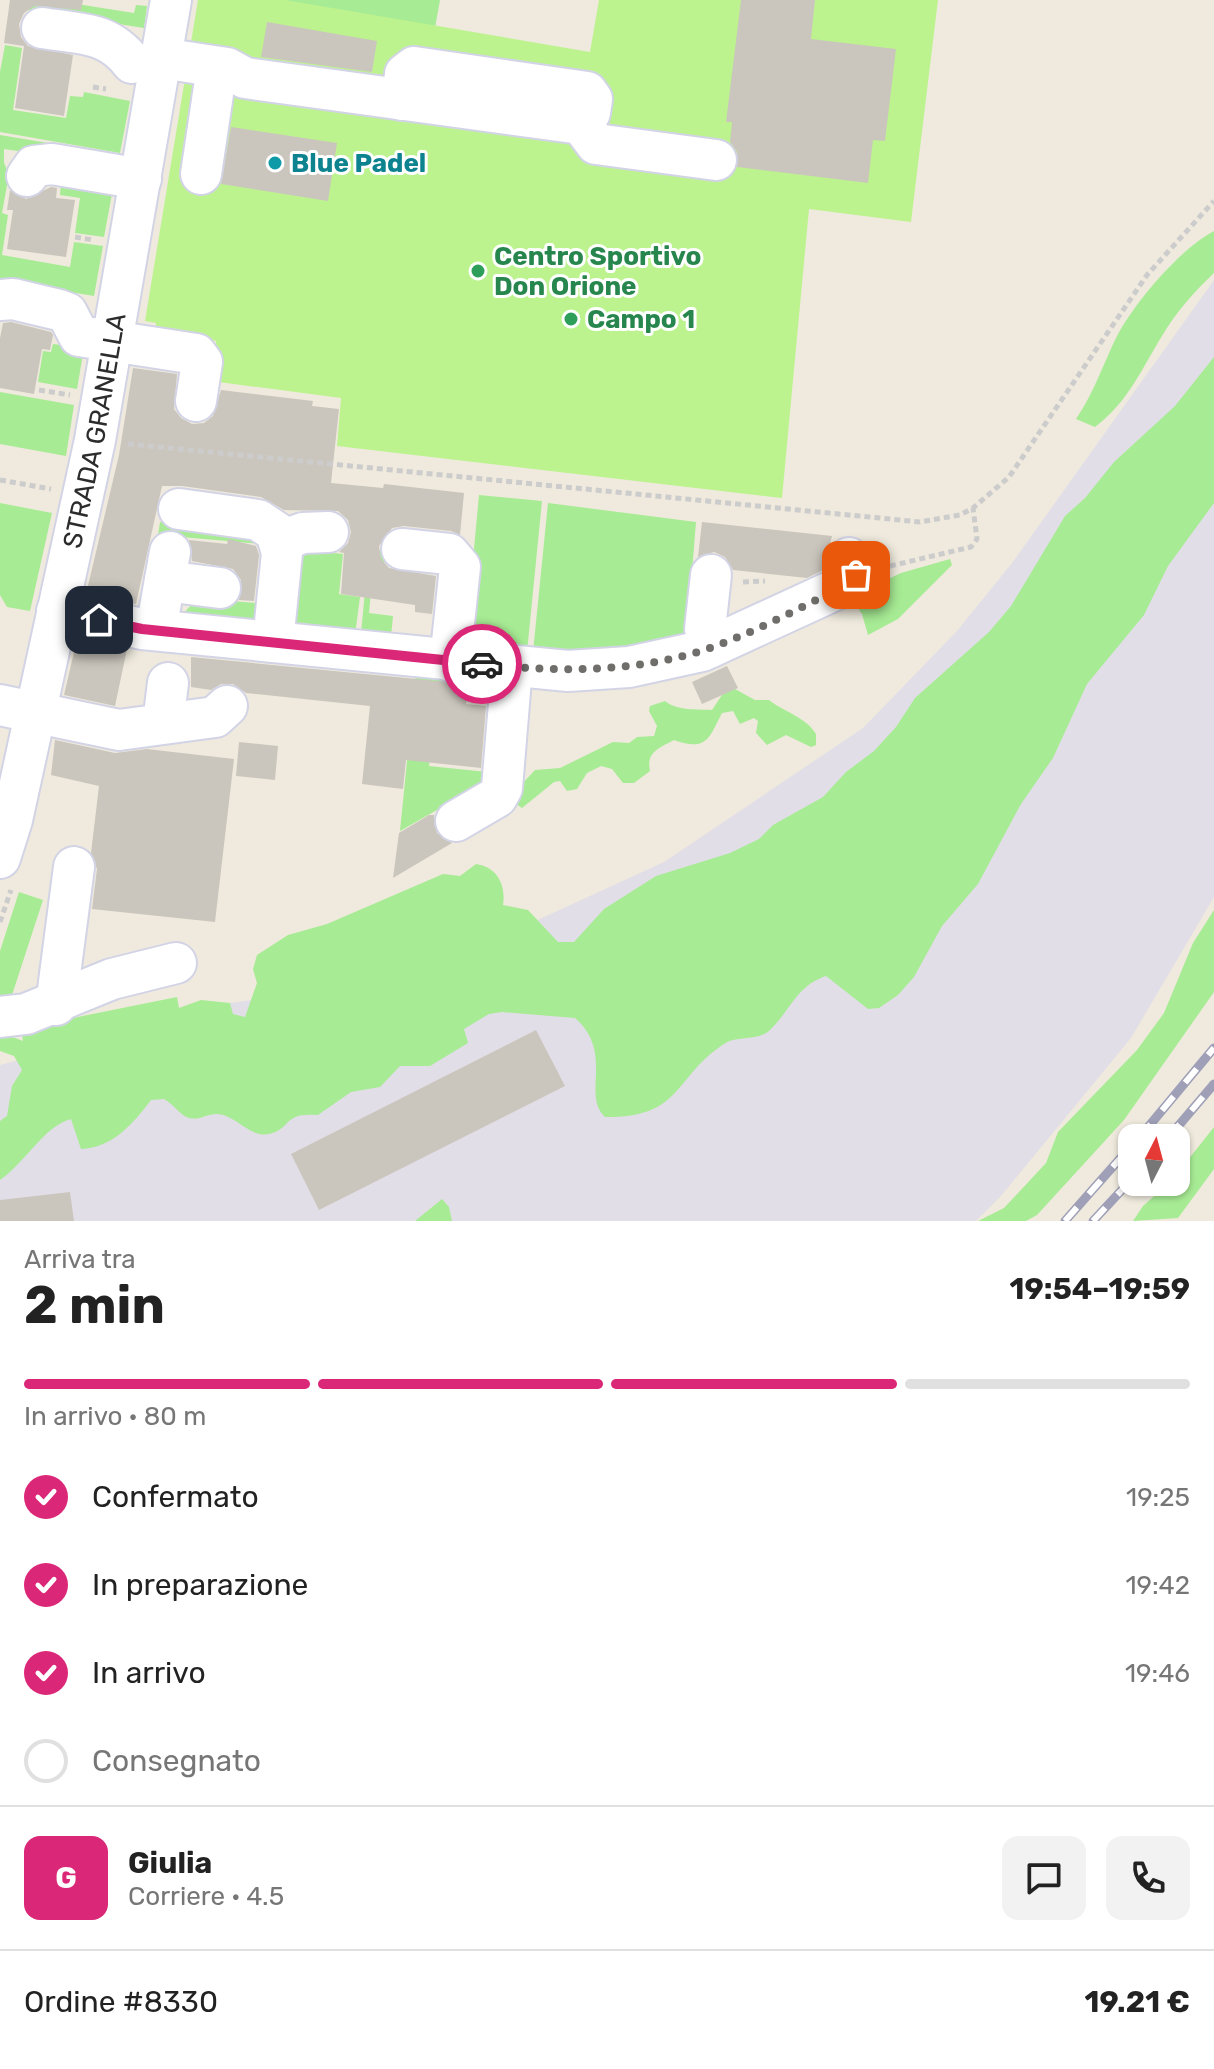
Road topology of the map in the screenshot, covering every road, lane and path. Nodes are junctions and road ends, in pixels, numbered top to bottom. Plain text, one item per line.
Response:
1 (171, 0) edge
2 (42, 28) dead end
3 (84, 55) dead end
4 (151, 63) junction
5 (217, 67) junction
6 (716, 160) dead end
7 (201, 174) dead end
8 (27, 176) dead end
9 (141, 179) junction
10 (1214, 201) edge
11 (0, 300) edge
12 (112, 340) junction
13 (196, 401) dead end
14 (95, 440) junction
15 (0, 480) edge
16 (84, 495) junction
17 (973, 508) junction
18 (179, 509) dead end
19 (328, 532) dead end
20 (278, 536) junction
21 (402, 549) dead end
22 (851, 570) joint
23 (711, 575) dead end
24 (220, 588) dead end
25 (57, 611) junction
26 (156, 630) junction
27 (273, 642) junction
28 (711, 647) junction
29 (450, 661) junction
30 (512, 667) junction
31 (168, 683) dead end
32 (227, 706) dead end
33 (18, 709) edge
34 (163, 723) junction
35 (6, 820) edge
36 (456, 821) dead end
37 (0, 858) edge
38 (74, 867) dead end
39 (176, 963) dead end
40 (56, 1005) junction
41 (0, 1017) edge

1 - 4 street, STRADA GRANELLA
2 - 4 street
3 - 4 street
4 - 5 street
4 - 9 street, STRADA GRANELLA
5 - 6 street
5 - 7 street
8 - 9 street
9 - 12 street, STRADA GRANELLA
10 - 17 path
11 - 12 street
12 - 13 street
12 - 14 street, STRADA GRANELLA
14 - 16 street, STRADA GRANELLA
14 - 17 path
15 - 16 path
16 - 25 street, STRADA GRANELLA
17 - 22 path
18 - 20 street
19 - 20 street
20 - 27 street
21 - 29 street
22 - 28 street
23 - 28 street
24 - 26 street
25 - 26 street
25 - 33 street, STRADA GRANELLA
26 - 27 street
27 - 29 street
28 - 30 street
29 - 30 street
30 - 36 street
31 - 34 street
32 - 34 street
33 - 34 street
33 - 35 street, STRADA GRANELLA
35 - 37 street, STRADA GRANELLA
38 - 40 street
39 - 40 street
40 - 41 street

